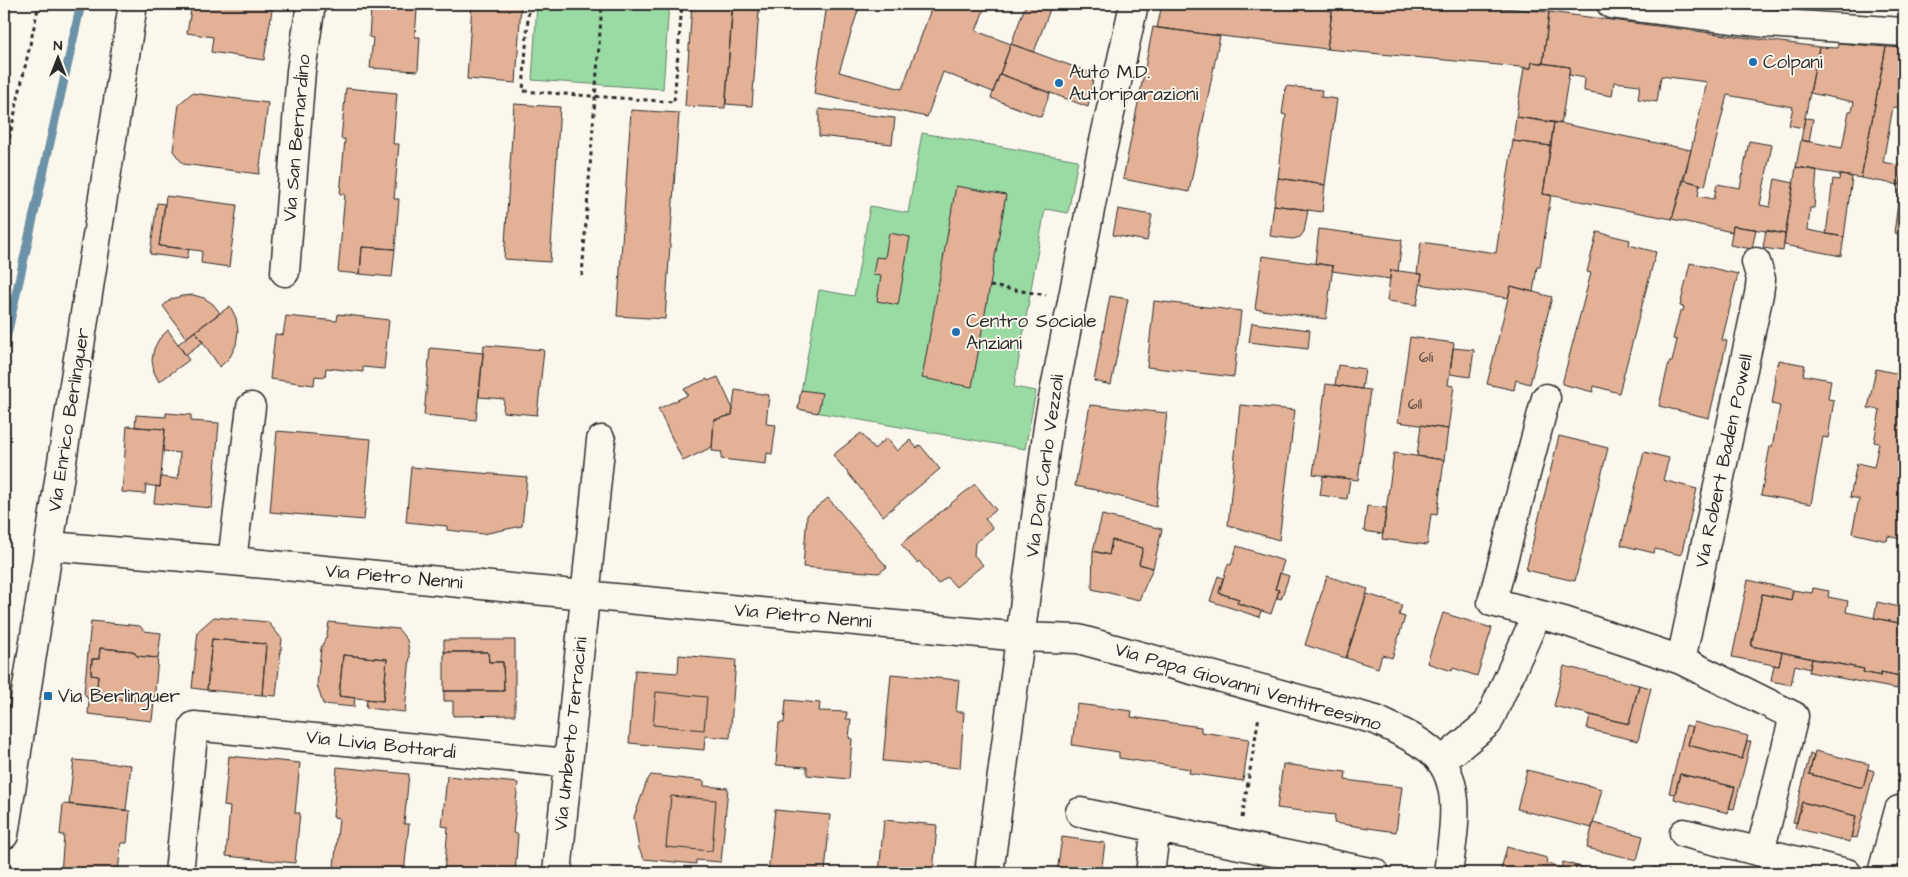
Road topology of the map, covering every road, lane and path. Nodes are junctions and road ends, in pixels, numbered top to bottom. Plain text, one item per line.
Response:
1 (39, 4) edge
2 (133, 4) edge
3 (311, 4) edge
4 (529, 4) edge
5 (602, 4) edge
6 (682, 4) edge
7 (1134, 4) edge
8 (1611, 4) edge
9 (1904, 32) edge
10 (596, 97) junction
11 (4, 162) edge
12 (1756, 262) dead end
13 (286, 272) dead end
14 (582, 276) dead end
15 (990, 286) dead end
16 (1072, 300) junction
17 (1546, 398) dead end
18 (251, 407) dead end
19 (602, 440) dead end
20 (50, 546) junction
21 (232, 562) junction
22 (585, 595) junction
23 (1536, 614) junction
24 (1021, 637) junction
25 (1681, 660) junction
26 (1261, 709) dead end
27 (1441, 762) junction
28 (567, 763) junction
29 (1899, 810) dead end
30 (1080, 812) dead end
31 (1156, 827) junction
32 (1684, 833) dead end
33 (4, 836) edge
34 (1238, 845) junction
35 (1760, 852) junction
36 (1288, 864) edge
37 (180, 873) edge
38 (557, 873) edge
39 (989, 873) edge
40 (1150, 873) edge
41 (1375, 873) edge
42 (1448, 873) edge
43 (1846, 873) edge
44 (1882, 873) edge

1 - 11 path
2 - 20 street, Via Enrico Berlinguer
3 - 13 street, Via San Bernardino
4 - 10 path
5 - 10 path
6 - 10 path
7 - 16 street, Via Don Carlo Vezzoli
8 - 9 street
10 - 14 path
12 - 25 street, Via Robert Baden Powell
15 - 16 path
16 - 24 street, Via Don Carlo Vezzoli
17 - 23 street
18 - 21 street
19 - 22 street
20 - 21 street, Via Pietro Nenni
20 - 33 street, Via Enrico Berlinguer
21 - 22 street, Via Pietro Nenni
22 - 24 street, Via Pietro Nenni
22 - 28 street, Via Umberto Terracini
23 - 25 street
23 - 27 street
24 - 27 street, Via Papa Giovanni Ventitreesimo
24 - 39 street, Via Don Carlo Vezzoli
25 - 35 street
26 - 34 path
27 - 42 street, Via Papa Giovanni Ventitreesimo
28 - 37 street, Via Livia Bottardi
28 - 38 street, Via Umberto Terracini
29 - 44 street
30 - 31 street
31 - 34 street
31 - 40 street
32 - 35 street
34 - 36 street
35 - 43 street
36 - 41 street

